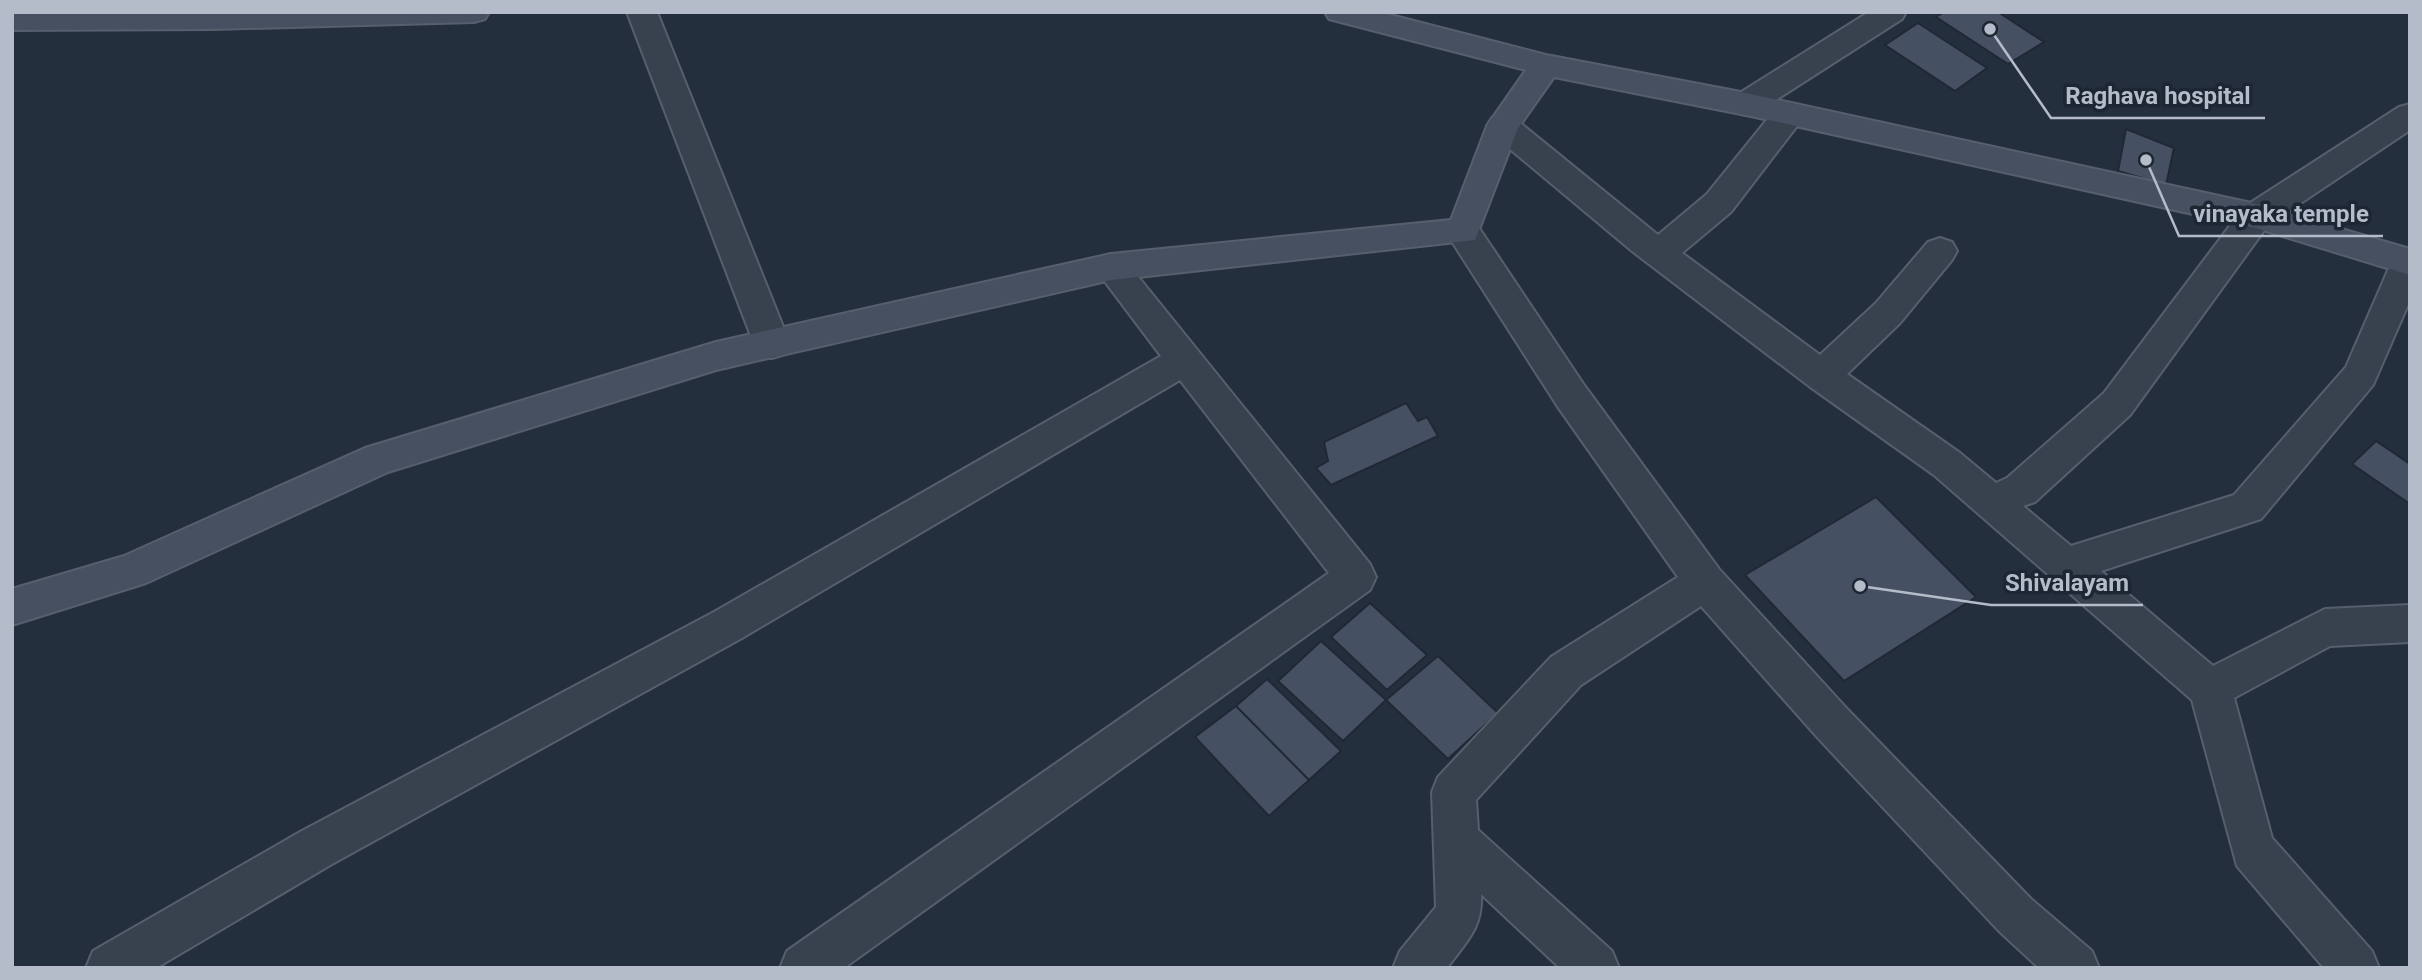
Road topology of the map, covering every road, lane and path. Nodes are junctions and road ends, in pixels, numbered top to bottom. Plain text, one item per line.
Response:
1 (474, 12) edge
2 (642, 12) edge
3 (1340, 12) edge
4 (1891, 12) edge
5 (267, 15) edge
6 (169, 16) edge
7 (12, 20) edge
8 (1546, 65) junction
9 (1746, 104) junction
10 (1789, 114) junction
11 (2410, 115) edge
12 (1503, 126) junction
13 (2256, 216) junction
14 (1463, 231) junction
15 (1940, 251) dead end
16 (1659, 253) junction
17 (2409, 261) edge
18 (1111, 267) junction
19 (772, 344) junction
20 (1184, 360) junction
21 (1822, 376) junction
22 (1991, 501) junction
23 (2066, 565) junction
24 (1705, 582) junction
25 (12, 607) edge
26 (2410, 623) edge
27 (2210, 689) junction
28 (1456, 840) junction
29 (110, 968) edge
30 (804, 968) edge
31 (1417, 968) edge
32 (1595, 968) edge
33 (2074, 968) edge
34 (2355, 968) edge

1 - 5 main road
2 - 19 street
3 - 8 main road
4 - 9 street
5 - 6 main road
6 - 7 main road
8 - 9 main road
8 - 12 main road
9 - 10 main road
10 - 13 main road
10 - 16 street
11 - 13 street
12 - 14 main road
12 - 16 street
13 - 17 main road
13 - 22 street
14 - 18 main road
14 - 24 street
15 - 21 street
16 - 21 street
17 - 23 street
18 - 19 main road
18 - 20 street
19 - 25 main road
20 - 29 street
20 - 30 street
21 - 22 street
22 - 23 street
23 - 27 street
24 - 28 street
24 - 33 street
26 - 27 street
27 - 34 street
28 - 31 street
28 - 32 street

